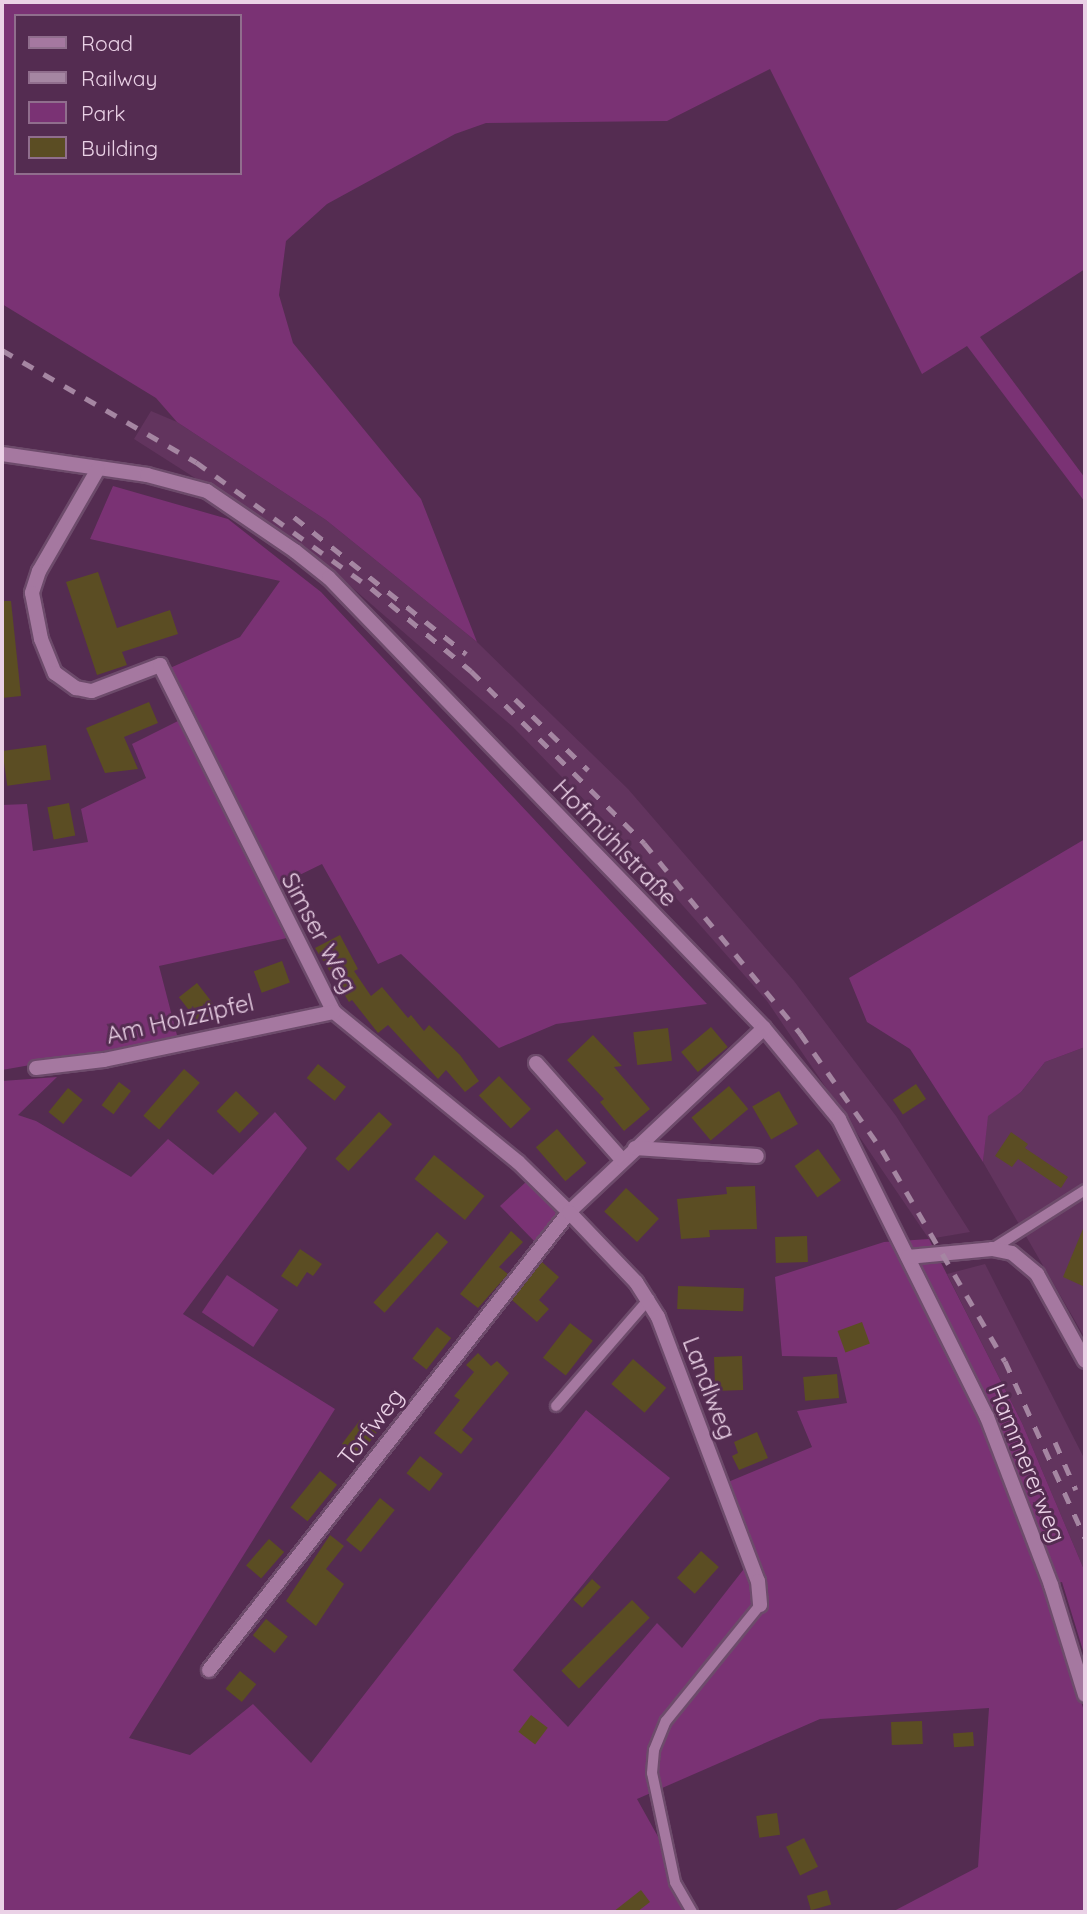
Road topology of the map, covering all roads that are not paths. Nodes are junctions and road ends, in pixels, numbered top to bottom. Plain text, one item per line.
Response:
1 (2, 454) edge
2 (98, 469) junction
3 (334, 1012) junction
4 (764, 1028) junction
5 (536, 1063) dead end
6 (36, 1068) dead end
7 (635, 1148) junction
8 (757, 1157) dead end
9 (622, 1160) junction
10 (1085, 1190) edge
11 (569, 1212) junction
12 (992, 1249) junction
13 (908, 1257) junction
14 (649, 1298) junction
15 (1081, 1344) edge
16 (1085, 1361) edge
17 (556, 1406) dead end
18 (761, 1605) joint
19 (209, 1670) dead end
20 (1085, 1695) edge
21 (692, 1912) edge

1 - 2 street, Hofmühlstraße
2 - 3 street, Simser Weg
2 - 4 street, Hofmühlstraße
3 - 6 street, Am Holzzipfel
3 - 11 street, Simser Weg
4 - 7 street
4 - 13 street, Hofmühlstraße
5 - 9 street
7 - 8 street
7 - 9 street
9 - 11 street
10 - 12 lane
11 - 14 street, Landlweg
11 - 19 street, Torfweg
12 - 13 street
12 - 15 street
13 - 20 street, Hammererweg
14 - 17 lane
14 - 18 street, Landlweg
15 - 16 street
18 - 21 lane

